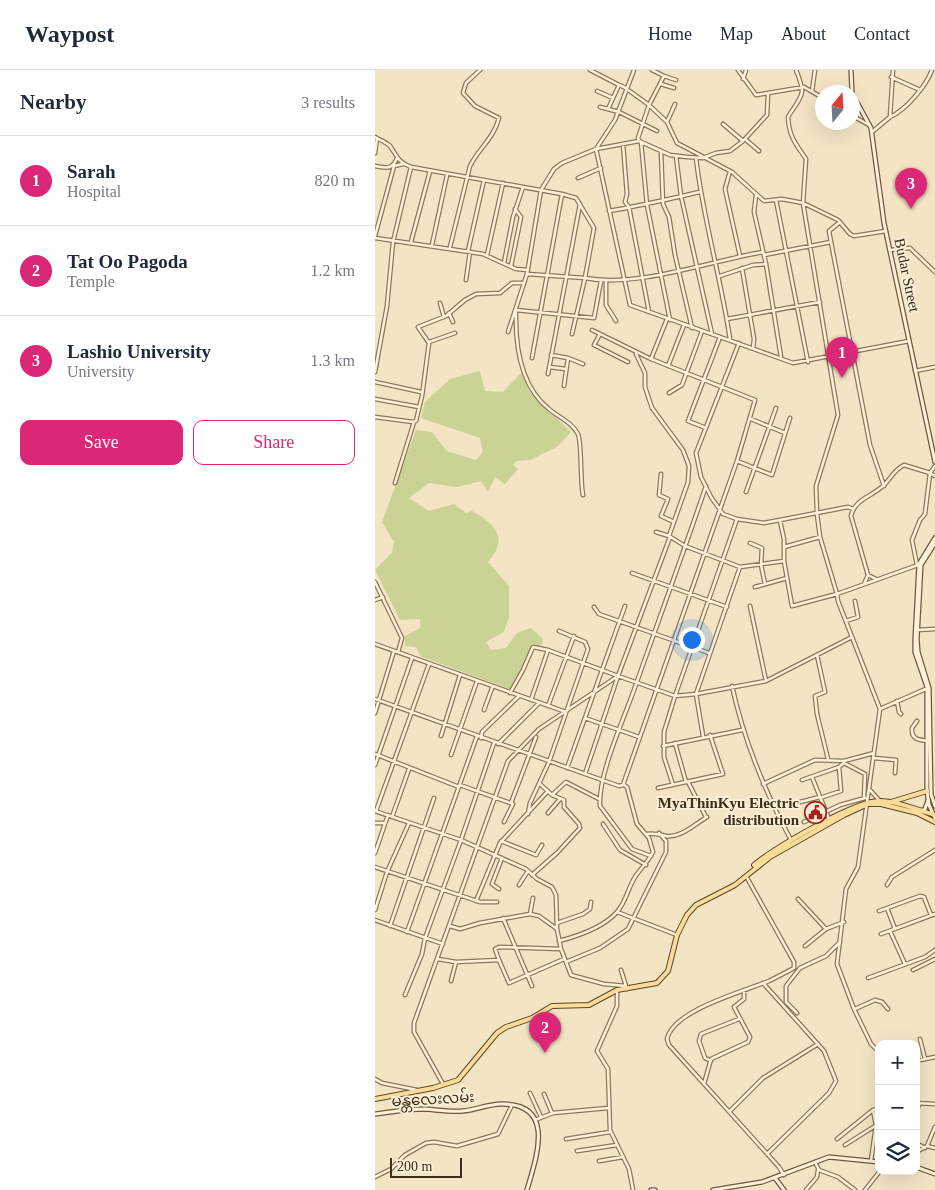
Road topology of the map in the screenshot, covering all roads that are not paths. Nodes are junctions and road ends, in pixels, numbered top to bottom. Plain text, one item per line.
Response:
1 (481, 70) edge
2 (590, 70) edge
3 (633, 70) edge
4 (652, 70) edge
5 (738, 70) edge
6 (746, 70) edge
7 (797, 70) edge
8 (815, 70) edge
9 (851, 70) edge
10 (893, 70) edge
11 (932, 70) edge
12 (665, 76) junction
13 (891, 77) junction
14 (743, 79) junction
15 (676, 80) dead end
16 (661, 84) junction
17 (619, 85) junction
18 (852, 85) edge
19 (804, 87) junction
20 (674, 88) dead end
21 (627, 89) junction
22 (920, 90) junction
23 (597, 91) dead end
24 (812, 91) junction
25 (815, 93) edge
26 (768, 94) junction
27 (613, 98) junction
28 (675, 104) dead end
29 (649, 105) junction
30 (600, 107) dead end
31 (608, 109) junction
32 (860, 110) edge
33 (619, 112) junction
34 (890, 117) junction
35 (860, 120) edge
36 (667, 122) junction
37 (643, 124) junction
38 (723, 124) dead end
39 (871, 126) junction
40 (657, 131) dead end
41 (872, 132) junction
42 (376, 138) edge
43 (744, 140) junction
44 (640, 141) junction
45 (623, 144) junction
46 (596, 149) junction
47 (661, 151) junction
48 (759, 151) dead end
49 (375, 153) edge
50 (677, 156) junction
51 (397, 158) junction
52 (696, 158) junction
53 (703, 158) junction
54 (403, 164) junction
55 (375, 166) edge
56 (394, 166) junction
57 (411, 167) junction
58 (601, 168) junction
59 (430, 171) junction
60 (730, 171) junction
61 (447, 175) junction
62 (466, 178) junction
63 (578, 178) dead end
64 (484, 180) junction
65 (503, 183) junction
66 (523, 187) junction
67 (541, 190) junction
68 (700, 192) junction
69 (562, 194) junction
70 (756, 195) junction
71 (681, 196) junction
72 (663, 199) junction
73 (776, 200) junction
74 (580, 202) junction
75 (803, 203) junction
76 (647, 205) junction
77 (629, 208) junction
78 (515, 209) junction
79 (608, 211) junction
80 (839, 222) junction
81 (886, 231) junction
82 (375, 237) edge
83 (394, 239) junction
84 (411, 242) junction
85 (831, 242) junction
86 (432, 245) junction
87 (450, 247) junction
88 (810, 247) junction
89 (890, 250) junction
90 (469, 251) junction
91 (787, 251) junction
92 (764, 254) junction
93 (487, 255) junction
94 (740, 256) junction
95 (717, 262) junction
96 (504, 263) junction
97 (766, 264) junction
98 (511, 266) junction
99 (698, 267) junction
100 (742, 268) junction
101 (679, 270) junction
102 (527, 272) junction
103 (935, 272) edge
104 (661, 273) junction
105 (546, 275) junction
106 (642, 276) junction
107 (720, 276) junction
108 (566, 277) junction
109 (585, 278) junction
110 (466, 280) dead end
111 (624, 280) junction
112 (601, 281) junction
113 (605, 281) junction
114 (524, 283) junction
115 (820, 302) junction
116 (440, 303) dead end
117 (797, 307) junction
118 (516, 310) junction
119 (774, 310) junction
120 (540, 312) junction
121 (649, 312) junction
122 (449, 313) junction
123 (559, 313) junction
124 (750, 314) junction
125 (577, 315) junction
126 (444, 317) junction
127 (669, 319) junction
128 (727, 319) junction
129 (616, 321) dead end
130 (453, 322) dead end
131 (684, 324) junction
132 (692, 328) junction
133 (592, 330) dead end
134 (702, 331) junction
135 (508, 332) dead end
136 (455, 334) dead end
137 (572, 334) dead end
138 (600, 334) junction
139 (712, 334) junction
140 (720, 337) junction
141 (730, 339) junction
142 (909, 341) junction
143 (429, 342) junction
144 (739, 342) junction
145 (753, 348) junction
146 (634, 352) junction
147 (852, 352) junction
148 (551, 355) junction
149 (781, 357) junction
150 (830, 357) junction
151 (532, 358) dead end
152 (568, 358) junction
153 (651, 359) junction
154 (628, 362) dead end
155 (807, 362) junction
156 (583, 364) dead end
157 (668, 366) junction
158 (549, 367) junction
159 (935, 367) edge
160 (566, 369) junction
161 (915, 371) junction
162 (375, 372) edge
163 (548, 374) dead end
164 (686, 374) junction
165 (704, 380) junction
166 (375, 382) edge
167 (564, 386) dead end
168 (723, 386) junction
169 (421, 392) junction
170 (669, 392) dead end
171 (375, 399) edge
172 (419, 407) junction
173 (776, 408) dead end
174 (375, 417) edge
175 (790, 418) dead end
176 (751, 419) junction
177 (415, 422) junction
178 (769, 427) junction
179 (706, 428) junction
180 (785, 433) junction
181 (737, 461) junction
182 (935, 464) edge
183 (755, 468) junction
184 (661, 474) dead end
185 (930, 474) junction
186 (935, 476) edge
187 (395, 484) dead end
188 (706, 486) junction
189 (884, 486) junction
190 (746, 492) dead end
191 (583, 495) dead end
192 (720, 509) junction
193 (853, 509) junction
194 (817, 514) junction
195 (737, 519) junction
196 (779, 521) junction
197 (674, 522) junction
198 (656, 532) dead end
199 (670, 536) junction
200 (820, 537) junction
201 (935, 538) edge
202 (750, 543) dead end
203 (935, 543) edge
204 (685, 546) junction
205 (784, 547) junction
206 (704, 552) junction
207 (724, 560) junction
208 (784, 561) junction
209 (761, 565) junction
210 (919, 565) junction
211 (740, 567) junction
212 (633, 573) dead end
213 (868, 575) junction
214 (787, 578) junction
215 (877, 580) junction
216 (653, 581) junction
217 (375, 582) edge
218 (765, 584) junction
219 (864, 584) junction
220 (669, 587) junction
221 (755, 587) dead end
222 (689, 593) junction
223 (837, 594) junction
224 (383, 597) junction
225 (375, 600) edge
226 (708, 600) junction
227 (855, 601) dead end
228 (625, 606) dead end
229 (750, 606) dead end
230 (594, 607) dead end
231 (727, 608) junction
232 (619, 621) junction
233 (846, 621) junction
234 (635, 628) junction
235 (935, 629) edge
236 (917, 630) junction
237 (559, 631) dead end
238 (653, 634) junction
239 (574, 636) junction
240 (852, 637) junction
241 (672, 641) junction
242 (375, 644) edge
243 (691, 647) junction
244 (547, 650) junction
245 (394, 651) junction
246 (398, 652) junction
247 (709, 653) junction
248 (817, 654) junction
249 (412, 657) junction
250 (566, 658) junction
251 (583, 663) junction
252 (429, 664) junction
253 (601, 670) junction
254 (460, 675) junction
255 (618, 676) junction
256 (477, 681) junction
257 (766, 681) junction
258 (637, 682) junction
259 (732, 686) junction
260 (493, 687) junction
261 (928, 688) junction
262 (656, 689) junction
263 (593, 692) junction
264 (509, 693) junction
265 (696, 694) junction
266 (519, 696) junction
267 (675, 696) junction
268 (375, 699) edge
269 (930, 699) junction
270 (935, 699) edge
271 (379, 700) junction
272 (531, 700) junction
273 (897, 701) junction
274 (539, 703) junction
275 (548, 706) junction
276 (394, 707) junction
277 (880, 708) junction
278 (484, 710) dead end
279 (566, 712) junction
280 (375, 713) edge
281 (412, 714) junction
282 (901, 714) dead end
283 (585, 718) junction
284 (917, 721) dead end
285 (601, 724) junction
286 (444, 725) junction
287 (459, 730) junction
288 (619, 730) junction
289 (742, 730) junction
290 (710, 735) junction
291 (441, 736) dead end
292 (703, 736) junction
293 (479, 737) junction
294 (537, 737) dead end
295 (639, 737) junction
296 (928, 741) junction
297 (496, 743) junction
298 (675, 743) junction
299 (663, 746) junction
300 (519, 751) junction
301 (874, 753) junction
302 (896, 753) dead end
303 (451, 754) dead end
304 (377, 755) edge
305 (530, 755) junction
306 (931, 755) edge
307 (874, 758) junction
308 (828, 759) junction
309 (896, 760) junction
310 (394, 762) junction
311 (549, 762) junction
312 (375, 765) edge
313 (839, 767) junction
314 (409, 768) junction
315 (567, 768) junction
316 (895, 773) dead end
317 (585, 774) junction
318 (812, 777) junction
319 (603, 780) junction
320 (802, 780) dead end
321 (687, 782) junction
322 (540, 784) junction
323 (763, 784) junction
324 (623, 785) junction
325 (673, 785) junction
326 (460, 786) junction
327 (658, 788) dead end
328 (869, 789) junction
329 (477, 790) junction
330 (547, 791) junction
331 (927, 791) junction
332 (552, 795) junction
333 (496, 796) junction
334 (434, 798) dead end
335 (561, 798) junction
336 (820, 798) junction
337 (599, 799) junction
338 (867, 800) junction
339 (928, 800) junction
340 (880, 801) junction
341 (891, 802) junction
342 (511, 803) junction
343 (788, 806) dead end
344 (935, 806) edge
345 (376, 811) edge
346 (921, 811) junction
347 (826, 812) junction
348 (548, 813) dead end
349 (528, 814) junction
350 (388, 816) junction
351 (392, 817) junction
352 (935, 817) edge
353 (829, 820) junction
354 (504, 822) dead end
355 (804, 822) dead end
356 (375, 823) edge
357 (385, 823) junction
358 (409, 823) junction
359 (603, 824) dead end
360 (425, 828) junction
361 (659, 833) junction
362 (646, 834) junction
363 (442, 835) junction
364 (461, 840) junction
365 (501, 841) junction
366 (792, 841) junction
367 (542, 845) dead end
368 (477, 848) junction
369 (935, 850) edge
370 (375, 853) edge
371 (931, 853) junction
372 (495, 855) junction
373 (651, 856) junction
374 (502, 858) junction
375 (935, 858) edge
376 (646, 865) junction
377 (375, 867) edge
378 (528, 871) junction
379 (387, 872) junction
380 (532, 875) junction
381 (745, 875) junction
382 (408, 877) junction
383 (425, 883) junction
384 (519, 885) dead end
385 (887, 885) dead end
386 (499, 889) dead end
387 (443, 890) junction
388 (461, 896) junction
389 (533, 898) dead end
390 (711, 898) junction
391 (798, 899) dead end
392 (476, 901) junction
393 (497, 902) dead end
394 (591, 902) dead end
395 (887, 908) junction
396 (375, 910) edge
397 (879, 911) dead end
398 (617, 912) junction
399 (530, 914) junction
400 (935, 914) edge
401 (931, 915) junction
402 (503, 918) junction
403 (375, 920) edge
404 (633, 920) junction
405 (844, 922) junction
406 (557, 923) junction
407 (390, 926) junction
408 (450, 926) junction
409 (827, 929) junction
410 (895, 929) junction
411 (557, 930) junction
412 (890, 930) junction
413 (407, 932) junction
414 (881, 934) dead end
415 (677, 935) junction
416 (425, 938) junction
417 (559, 941) junction
418 (841, 941) junction
419 (443, 944) junction
420 (805, 946) dead end
421 (515, 947) junction
422 (561, 949) junction
423 (935, 950) edge
424 (438, 959) junction
425 (935, 959) edge
426 (499, 960) junction
427 (565, 961) junction
428 (457, 962) junction
429 (905, 964) junction
430 (621, 970) dead end
431 (913, 970) dead end
432 (528, 976) junction
433 (868, 978) dead end
434 (451, 981) dead end
435 (763, 983) junction
436 (532, 986) dead end
437 (626, 987) junction
438 (617, 990) junction
439 (744, 990) junction
440 (405, 995) dead end
441 (854, 1009) junction
442 (887, 1009) dead end
443 (797, 1013) dead end
444 (739, 1019) junction
445 (920, 1039) dead end
446 (819, 1044) junction
447 (875, 1048) edge
448 (935, 1057) edge
449 (925, 1059) junction
450 (920, 1060) edge
451 (711, 1061) junction
452 (375, 1079) edge
453 (703, 1084) junction
454 (444, 1086) junction
455 (418, 1091) junction
456 (530, 1093) dead end
457 (544, 1094) dead end
458 (375, 1099) edge
459 (920, 1103) edge
460 (935, 1104) edge
461 (513, 1105) junction
462 (608, 1108) junction
463 (873, 1110) joint
464 (729, 1111) junction
465 (552, 1113) junction
466 (375, 1114) edge
467 (875, 1116) edge
468 (541, 1117) junction
469 (535, 1120) junction
470 (875, 1124) edge
471 (935, 1127) edge
472 (876, 1130) edge
473 (610, 1132) junction
474 (566, 1139) dead end
475 (837, 1139) dead end
476 (874, 1139) joint
477 (617, 1144) junction
478 (845, 1145) dead end
479 (920, 1145) edge
480 (926, 1147) junction
481 (935, 1148) edge
482 (920, 1150) edge
483 (577, 1151) dead end
484 (768, 1153) junction
485 (623, 1157) junction
486 (599, 1161) dead end
487 (871, 1161) junction
488 (815, 1162) junction
489 (875, 1162) edge
490 (920, 1168) edge
491 (819, 1170) junction
492 (935, 1174) edge
493 (784, 1175) junction
494 (877, 1175) edge
495 (375, 1177) edge
496 (775, 1178) junction
497 (527, 1190) edge
498 (633, 1190) edge
499 (713, 1190) edge
500 (784, 1190) edge
501 (806, 1190) edge
502 (855, 1190) edge
503 (865, 1190) edge

1 - 62 street
2 - 17 street
3 - 21 street
4 - 12 street
5 - 14 street
6 - 14 street
7 - 19 street
8 - 24 street
9 - 18 main road, Budar Street
10 - 13 street
11 - 22 street
12 - 15 street
12 - 16 street
13 - 22 street
13 - 34 street
14 - 26 street
16 - 20 street
16 - 29 street
17 - 21 street
17 - 27 street
19 - 24 street
19 - 26 street
19 - 75 street
21 - 29 street
21 - 33 street
22 - 34 street
23 - 27 street
24 - 25 street
26 - 43 street
27 - 31 street
28 - 36 street
29 - 36 street
29 - 37 street
30 - 31 street
31 - 33 street
32 - 39 main road, Budar Street
33 - 37 street
33 - 46 street
34 - 41 street
35 - 39 street
36 - 53 street
37 - 40 street
37 - 44 street
38 - 43 street
39 - 41 main road, Budar Street
41 - 81 main road, Budar Street
42 - 49 street
42 - 51 street
43 - 48 street
43 - 53 street
44 - 45 street
44 - 47 street
44 - 76 street
45 - 46 street
45 - 77 street
46 - 58 street
46 - 67 street
47 - 50 street
47 - 72 street
50 - 52 street
50 - 71 street
51 - 54 street
51 - 56 street
52 - 53 street
52 - 68 street
53 - 60 street
54 - 56 street
54 - 57 street
55 - 56 street
56 - 82 street
57 - 59 street
57 - 83 street
58 - 63 street
58 - 79 street
59 - 61 street
59 - 84 street
60 - 70 street
60 - 94 street
61 - 62 street
61 - 86 street
62 - 64 street
62 - 87 street
64 - 65 street
64 - 90 street
65 - 66 street
65 - 93 street
66 - 67 street
66 - 78 street
67 - 69 street
67 - 102 street
68 - 71 street
68 - 95 street
69 - 74 street
69 - 105 street
70 - 73 street
70 - 92 street
71 - 72 street
71 - 99 street
72 - 76 street
72 - 101 street
73 - 75 street
73 - 91 street
74 - 108 street
74 - 109 street
75 - 80 street
75 - 88 street
76 - 77 street
76 - 104 street
77 - 79 street
77 - 106 street
78 - 96 street
78 - 98 street
79 - 111 street
80 - 81 street
80 - 85 street
81 - 89 main road, Budar Street
82 - 83 street
83 - 84 street
83 - 162 street
84 - 86 street
85 - 88 street
85 - 147 street
86 - 87 street
87 - 90 street
88 - 91 street
88 - 115 street
89 - 103 street
89 - 142 main road, Budar Street
90 - 93 street
90 - 110 street
91 - 92 street
91 - 117 street
92 - 94 street
92 - 97 street
93 - 96 street
94 - 95 street
95 - 99 street
95 - 107 street
96 - 98 street
97 - 100 street
97 - 119 street
98 - 102 street
99 - 101 street
99 - 139 street
100 - 107 street
100 - 124 street
101 - 104 street
101 - 132 street
102 - 105 street
102 - 114 street
104 - 106 street
104 - 127 street
105 - 108 street
105 - 120 street
106 - 111 street
106 - 121 street
107 - 128 street
108 - 109 street
108 - 123 street
109 - 112 street
109 - 125 street
111 - 113 street
111 - 121 street
112 - 113 street
112 - 125 street
113 - 129 street
114 - 118 street
114 - 122 street
115 - 117 street
115 - 150 street
116 - 126 street
117 - 119 street
117 - 155 street
118 - 120 street
118 - 135 street
118 - 191 street
119 - 124 street
119 - 149 street
120 - 123 street
120 - 151 street
121 - 127 street
122 - 126 street
122 - 130 street
123 - 125 street
123 - 148 street
124 - 128 street
124 - 145 street
125 - 137 street
126 - 143 street
127 - 131 street
127 - 153 street
128 - 141 street
131 - 132 street
131 - 157 street
132 - 134 street
133 - 138 street
134 - 139 street
134 - 164 street
136 - 143 street
138 - 146 street
138 - 154 street
139 - 140 street
140 - 141 street
140 - 165 street
141 - 144 street
142 - 147 street
142 - 161 main road, Budar Street
143 - 169 street
144 - 145 street
144 - 168 street
145 - 149 street
146 - 153 street
146 - 197 street
147 - 150 street
147 - 189 street
148 - 152 street
148 - 158 street
149 - 155 street
150 - 155 street
150 - 194 street
152 - 156 street
152 - 160 street
153 - 157 street
157 - 164 street
158 - 160 street
158 - 163 street
159 - 161 street
160 - 167 street
161 - 182 main road, Budar Street
164 - 165 street
164 - 170 street
165 - 168 street
165 - 179 street
166 - 169 street
168 - 176 street
168 - 179 street
169 - 172 street
171 - 172 street
172 - 177 street
173 - 178 street
174 - 177 street
175 - 180 street
176 - 178 street
176 - 181 street
177 - 187 street
178 - 180 street
178 - 183 street
179 - 188 street
180 - 183 street
181 - 183 street
181 - 192 street
182 - 185 street
183 - 190 street
184 - 197 street
185 - 186 street
185 - 189 street
185 - 210 street
188 - 192 street
188 - 204 street
189 - 193 street
192 - 195 street
192 - 206 street
193 - 194 street
193 - 213 street
194 - 196 street
194 - 200 street
195 - 196 street
195 - 207 street
196 - 205 street
197 - 199 street
198 - 199 street
199 - 204 street
199 - 216 street
200 - 205 street
200 - 223 street
201 - 210 main road
202 - 209 street
203 - 210 main road
204 - 206 street
204 - 220 street
205 - 208 street
206 - 207 street
206 - 222 street
207 - 211 street
207 - 226 street
208 - 209 street
208 - 214 street
209 - 211 street
209 - 218 street
210 - 215 street
210 - 236 main road
211 - 231 street
212 - 216 street
213 - 215 street
213 - 219 street
214 - 218 street
214 - 223 street
215 - 219 street
216 - 220 street
216 - 234 street
217 - 224 street
218 - 221 street
219 - 223 street
220 - 222 street
220 - 238 street
222 - 226 street
222 - 241 street
223 - 233 street
224 - 225 street
224 - 246 street
226 - 231 street
226 - 243 street
227 - 233 street
228 - 232 street
229 - 257 street
230 - 232 street
231 - 247 street
232 - 234 street
232 - 253 street
233 - 240 street
234 - 238 street
234 - 255 street
235 - 236 street
236 - 261 main road
237 - 239 street
238 - 241 street
238 - 258 street
239 - 250 street
239 - 251 street
240 - 248 street
240 - 277 street
241 - 243 street
241 - 262 street
242 - 245 street
243 - 247 street
243 - 267 street
244 - 250 street
244 - 264 street
244 - 272 street
245 - 246 street
245 - 271 street
246 - 249 street
247 - 265 street
248 - 257 street
248 - 308 street
249 - 252 street
249 - 276 street
250 - 251 street
250 - 275 street
251 - 253 street
251 - 279 street
252 - 254 street
252 - 281 street
253 - 255 street
253 - 263 street
254 - 256 street
254 - 286 street
255 - 258 street
255 - 263 street
255 - 285 street
256 - 260 street
256 - 287 street
257 - 259 street
258 - 262 street
258 - 288 street
259 - 265 street
259 - 289 street
260 - 264 street
260 - 278 street
261 - 269 main road
261 - 273 street
261 - 296 main road
262 - 267 street
262 - 295 street
263 - 279 street
263 - 283 street
264 - 266 street
265 - 267 street
265 - 292 street
266 - 272 street
266 - 293 street
267 - 299 street
268 - 271 street
269 - 270 street
269 - 306 main road
271 - 276 street
271 - 280 street
272 - 274 street
273 - 277 street
273 - 282 street
274 - 275 street
274 - 297 street
275 - 279 street
276 - 281 street
276 - 304 street
277 - 301 street
279 - 300 street
279 - 311 street
281 - 286 street
281 - 310 street
283 - 285 street
283 - 315 street
284 - 296 street
285 - 288 street
285 - 317 street
286 - 287 street
286 - 291 street
287 - 293 street
287 - 303 street
288 - 295 street
288 - 319 street
289 - 290 street
289 - 323 street
290 - 292 street
290 - 321 street
292 - 298 street
293 - 297 street
293 - 326 street
294 - 305 street
295 - 324 street
296 - 306 main road
297 - 300 street
297 - 329 street
298 - 299 street
298 - 321 street
299 - 325 street
300 - 305 street
300 - 333 street
301 - 307 street
301 - 308 street
302 - 309 street
304 - 310 street
304 - 312 street
305 - 311 street
305 - 342 street
306 - 331 main road
306 - 344 main road
307 - 309 street
307 - 328 street
308 - 323 street
309 - 316 street
310 - 314 street
310 - 345 street
311 - 315 street
311 - 322 street
313 - 318 street
313 - 336 street
313 - 338 street
314 - 326 street
314 - 351 street
315 - 317 street
317 - 319 street
318 - 320 street
318 - 336 street
319 - 324 street
319 - 337 street
321 - 325 street
321 - 361 street
322 - 330 street
322 - 349 street
323 - 366 street
324 - 362 street
325 - 327 street
326 - 329 street
326 - 363 street
328 - 338 street
328 - 340 street
329 - 333 street
329 - 364 street
330 - 332 street
330 - 349 street
331 - 339 main road
331 - 341 main road
332 - 335 street
332 - 337 street
333 - 342 street
333 - 368 street
334 - 360 street
335 - 348 street
335 - 380 street
336 - 343 street
336 - 347 street
337 - 373 street
338 - 340 main road
338 - 347 street
338 - 352 main road
338 - 353 main road
338 - 381 main road
338 - 405 street
339 - 346 main road
339 - 352 main road
340 - 341 main road
341 - 346 main road
342 - 354 street
345 - 350 street
346 - 352 main road
347 - 353 street
347 - 355 street
349 - 365 street
350 - 351 street
350 - 357 street
351 - 358 street
353 - 366 main road
356 - 357 street
357 - 370 street
358 - 360 street
358 - 379 street
359 - 376 street
360 - 363 street
360 - 382 street
361 - 362 street
361 - 404 street
362 - 373 street
363 - 364 street
363 - 383 street
364 - 368 street
364 - 387 street
365 - 367 street
365 - 372 street
366 - 390 main road
368 - 372 street
368 - 388 street
369 - 371 street
371 - 375 street
371 - 385 street
372 - 374 street
372 - 392 street
373 - 376 street
374 - 378 street
374 - 386 street
376 - 398 street
377 - 379 street
378 - 380 street
378 - 384 street
379 - 382 street
379 - 396 street
380 - 406 street
381 - 390 main road
381 - 435 street
382 - 383 street
382 - 407 street
383 - 387 street
383 - 413 street
387 - 388 street
387 - 416 street
388 - 392 street
388 - 408 street
389 - 399 street
390 - 415 main road
391 - 409 street
392 - 393 street
394 - 406 street
395 - 397 street
395 - 401 street
395 - 410 street
398 - 404 street
398 - 417 street
399 - 402 street
399 - 411 street
400 - 401 street
401 - 410 street
402 - 408 street
402 - 421 street
403 - 407 street
404 - 415 street
404 - 427 street
405 - 409 street
405 - 418 street
406 - 411 street
407 - 413 street
408 - 419 street
409 - 420 street
410 - 412 street
411 - 417 street
412 - 414 street
412 - 429 street
413 - 416 street
415 - 437 main road
416 - 419 street
416 - 440 street
417 - 422 street
418 - 441 street
418 - 443 street
419 - 424 street
421 - 422 street
421 - 426 street
421 - 432 street
422 - 427 street
423 - 429 street
424 - 428 street
424 - 454 street
425 - 431 street
426 - 428 street
426 - 432 street
427 - 432 street
427 - 437 street
428 - 434 street
429 - 433 street
430 - 437 street
432 - 436 street
435 - 439 street
435 - 446 street
437 - 438 main road
438 - 454 main road
438 - 462 street
439 - 444 street
439 - 453 street
441 - 442 street
441 - 447 street
444 - 451 street
444 - 451 street
445 - 449 street
446 - 464 street
446 - 484 street
448 - 449 street
449 - 450 street
451 - 453 street
452 - 455 street
453 - 464 street
454 - 455 main road
455 - 458 main road
456 - 468 street
457 - 465 street
459 - 460 street
461 - 466 main road, မန္တလေးလမ်း
461 - 469 main road
461 - 495 street
462 - 465 street
462 - 473 street
463 - 467 street
463 - 475 street
464 - 484 street
465 - 468 street
468 - 469 street
469 - 497 main road
470 - 478 street
471 - 480 street
472 - 476 street
473 - 474 street
473 - 477 street
476 - 487 street
477 - 483 street
477 - 485 street
479 - 480 street
480 - 481 street
480 - 482 street
484 - 493 street
485 - 486 street
485 - 498 street
487 - 488 main road
487 - 489 main road
488 - 491 street
488 - 493 main road
490 - 492 main road
491 - 501 street
491 - 502 street
493 - 496 main road
494 - 503 street
496 - 499 main road
496 - 500 main road

